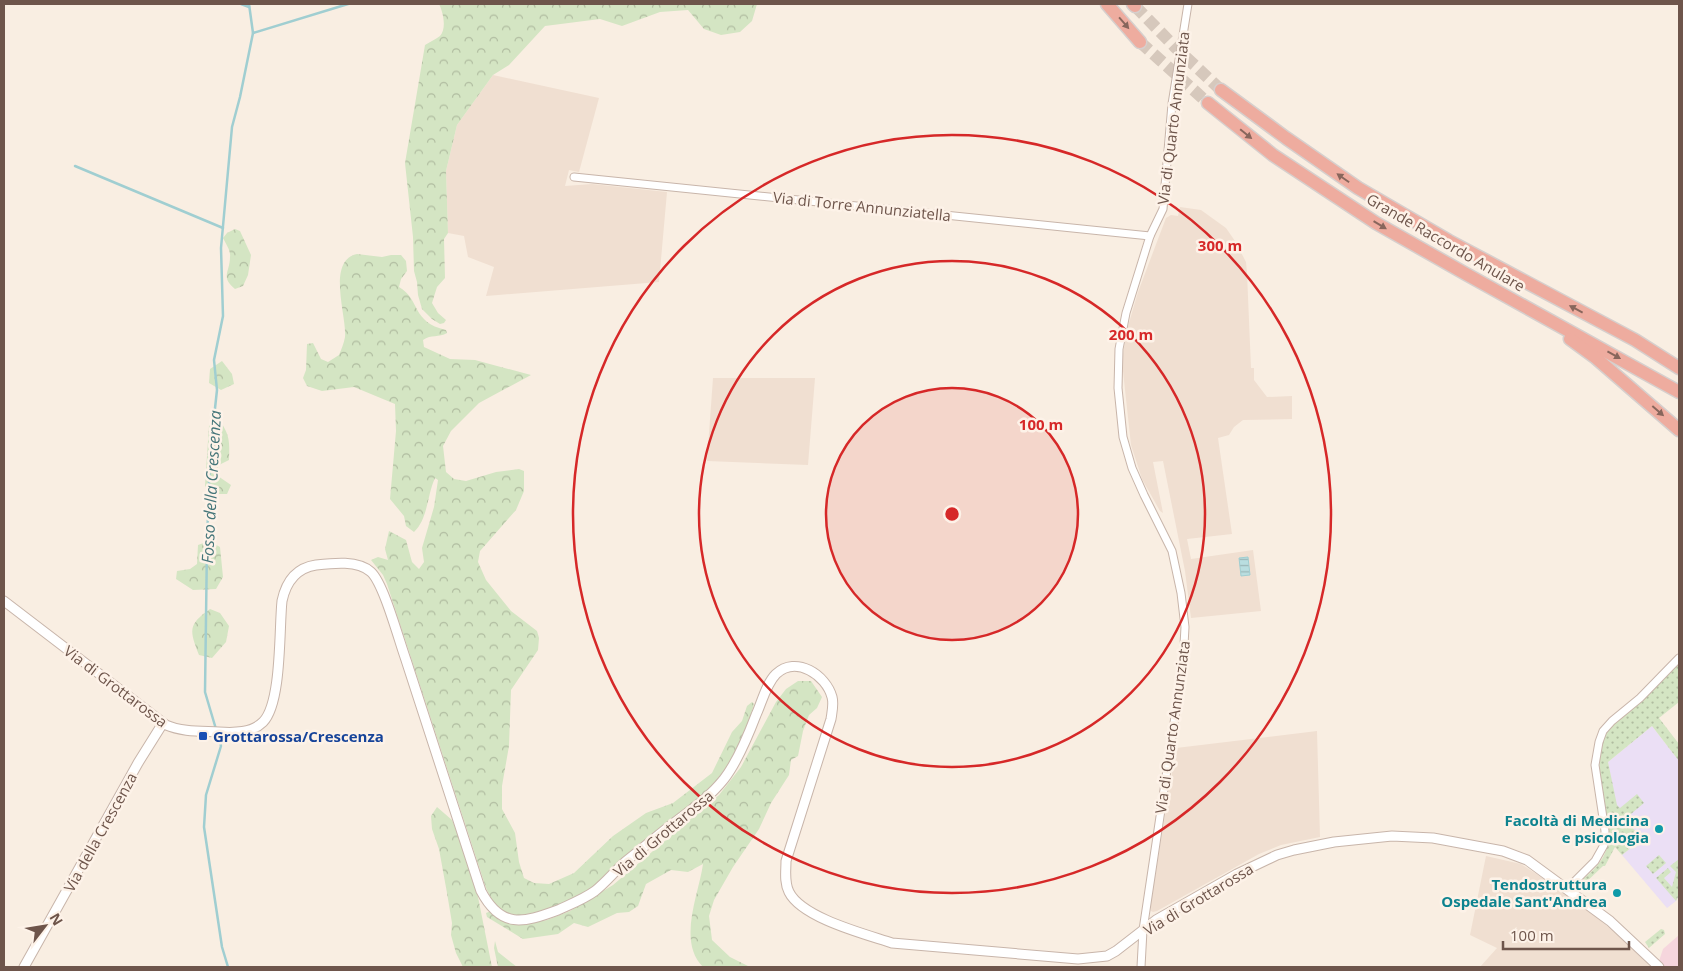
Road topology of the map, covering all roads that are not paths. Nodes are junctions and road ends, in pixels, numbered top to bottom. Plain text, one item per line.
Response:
1 (1107, 4) edge
2 (1188, 4) edge
3 (1140, 42) tunnel mouth
4 (1221, 90) tunnel mouth
5 (1208, 103) tunnel mouth
6 (574, 177) dead end
7 (1150, 236) junction
8 (1523, 305) junction
9 (1635, 340) junction
10 (1679, 362) edge
11 (1679, 368) edge
12 (1679, 392) edge
13 (1679, 430) edge
14 (4, 601) edge
15 (1679, 658) edge
16 (163, 723) junction
17 (1567, 889) junction
18 (1143, 930) junction
19 (24, 967) edge
20 (1141, 967) edge
21 (1659, 967) edge

1 -> 3 highway
2 - 7 street, Via di Quarto Annunziata
9 -> 4 highway, Grande Raccordo Anulare
5 -> 8 highway, Grande Raccordo Anulare
6 - 7 street, Via di Torre Annunziatella
7 - 18 street, Via di Quarto Annunziata
8 -> 12 highway, Grande Raccordo Anulare
8 -> 13 highway
9 - 10 highway
9 - 11 highway, Grande Raccordo Anulare
14 - 16 street, Via di Grottarossa
15 - 17 street
16 - 18 street, Via di Grottarossa
16 - 19 street, Via della Crescenza
17 - 18 street, Via di Grottarossa
17 - 21 street, Via di Grottarossa
18 - 20 street, Via di Quarto Annunziata

